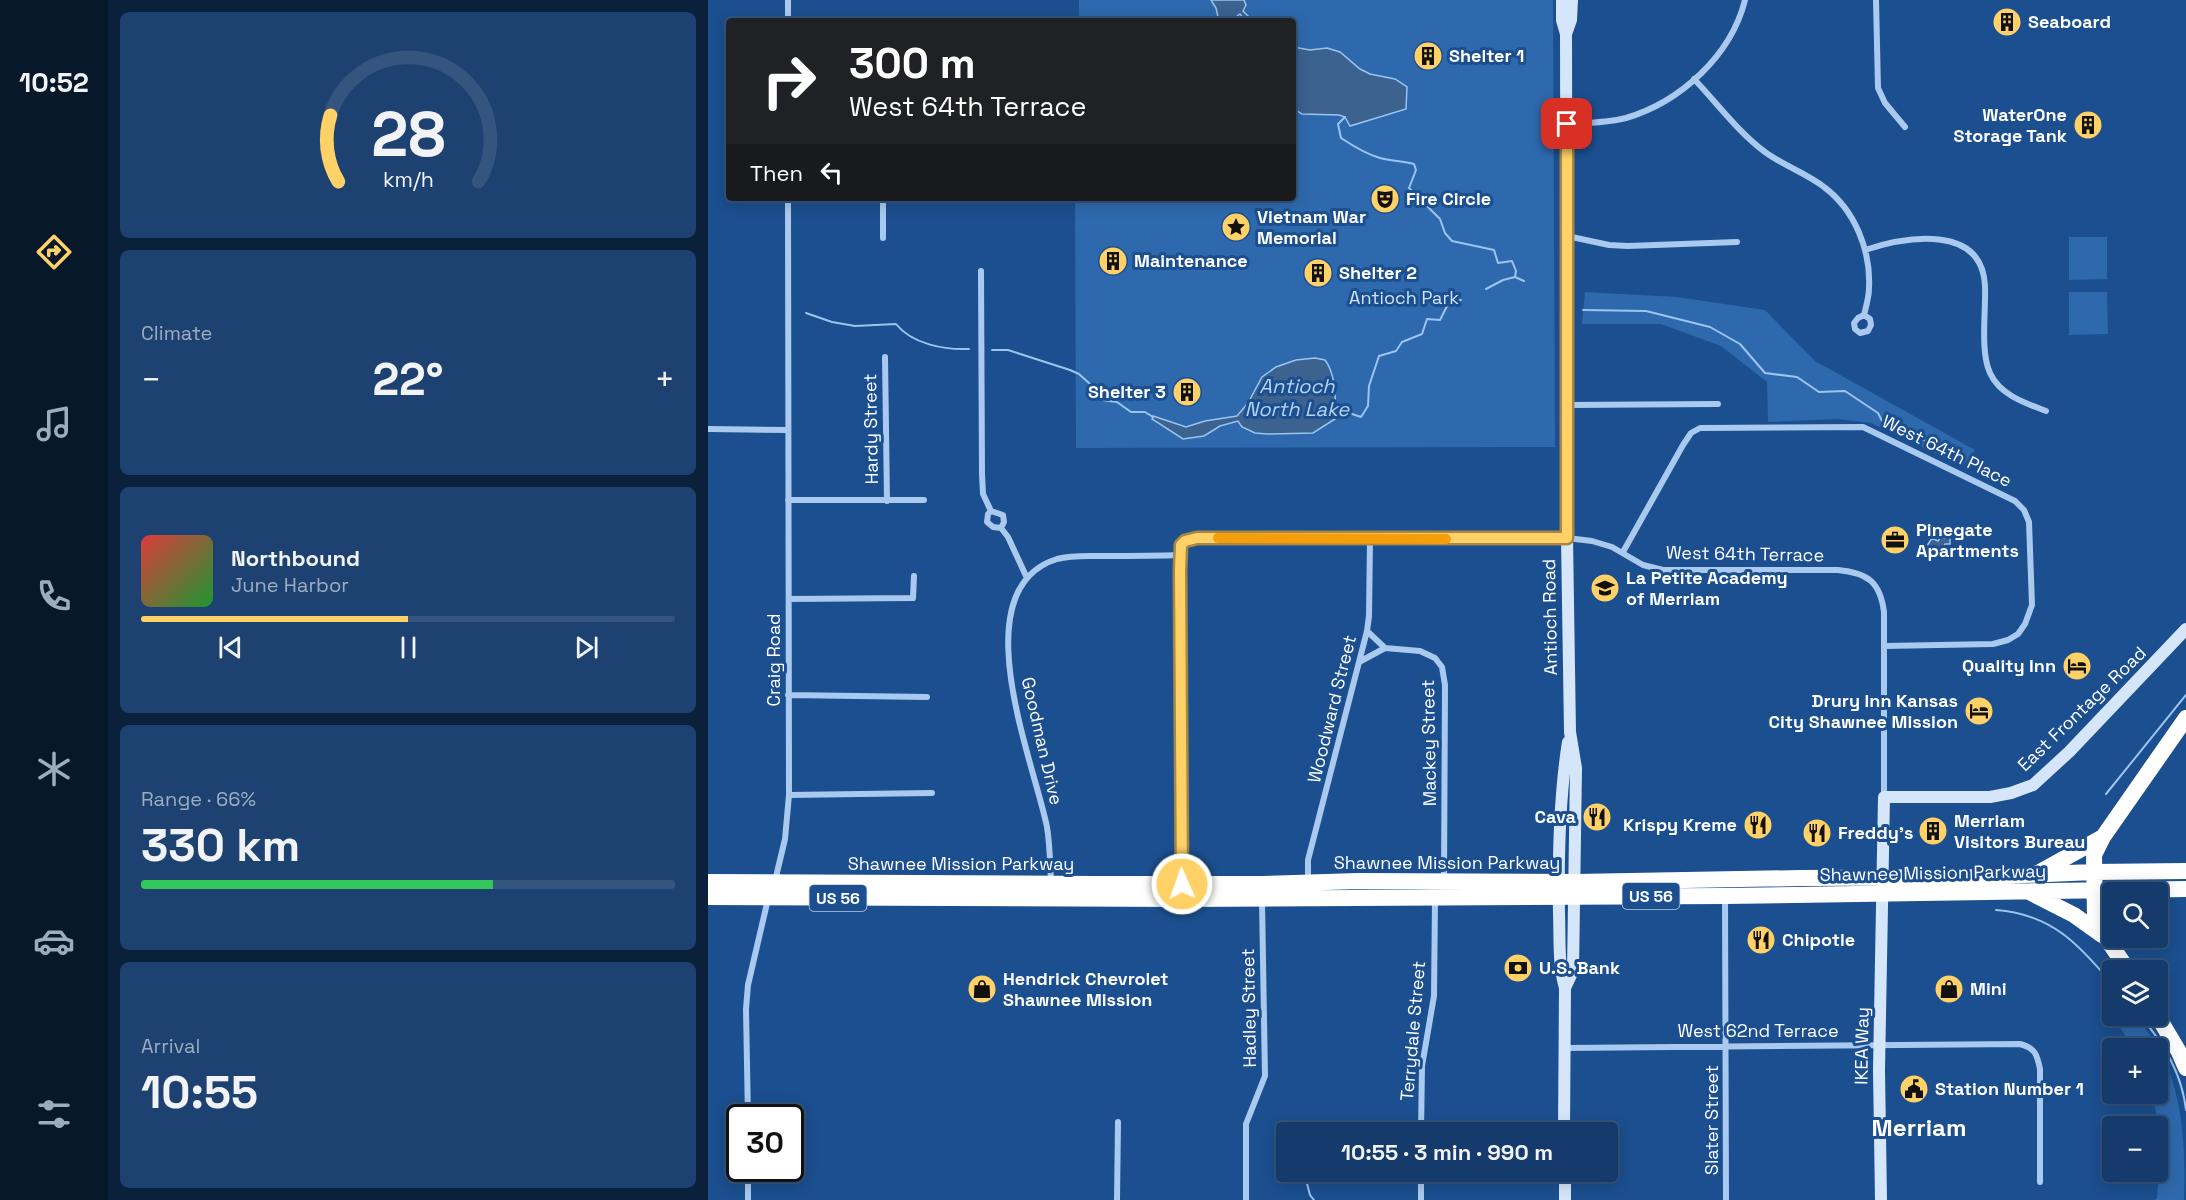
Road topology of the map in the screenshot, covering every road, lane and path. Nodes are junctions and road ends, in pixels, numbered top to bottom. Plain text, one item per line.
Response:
1 (788, 0) edge
2 (1562, 0) edge
3 (1572, 0) edge
4 (1745, 0) edge
5 (1876, 0) edge
6 (788, 18) edge
7 (1566, 34) junction
8 (1694, 79) junction
9 (1567, 124) junction
10 (1905, 127) dead end
11 (788, 201) edge
12 (883, 201) edge
13 (1566, 236) junction
14 (883, 238) dead end
15 (1737, 242) dead end
16 (1865, 250) junction
17 (981, 271) dead end
18 (1864, 315) dead end
19 (885, 357) dead end
20 (1719, 404) dead end
21 (1568, 405) junction
22 (2046, 411) dead end
23 (708, 429) edge
24 (788, 430) junction
25 (788, 500) junction
26 (924, 500) dead end
27 (887, 501) junction
28 (991, 511) junction
29 (1001, 528) junction
30 (1567, 538) junction
31 (1370, 540) junction
32 (1623, 552) junction
33 (1180, 555) junction
34 (914, 576) dead end
35 (1027, 578) junction
36 (789, 599) junction
37 (2186, 629) edge
38 (1367, 632) junction
39 (1884, 646) junction
40 (1385, 648) junction
41 (1361, 661) junction
42 (788, 695) junction
43 (927, 697) dead end
44 (2186, 718) edge
45 (1570, 732) junction
46 (932, 794) dead end
47 (789, 795) junction
48 (1884, 797) junction
49 (2103, 837) junction
50 (2186, 871) edge
51 (2093, 872) junction
52 (2036, 874) junction
53 (1776, 879) junction
54 (1444, 881) junction
55 (708, 882) edge
56 (1308, 883) junction
57 (1882, 885) junction
58 (772, 889) junction
59 (1567, 889) junction
60 (2093, 890) junction
61 (2186, 890) edge
62 (1051, 891) junction
63 (1262, 891) junction
64 (2028, 891) junction
65 (1182, 892) junction
66 (1725, 896) junction
67 (708, 897) edge
68 (1435, 897) junction
69 (2102, 932) edge
70 (2102, 936) edge
71 (2164, 1026) edge
72 (1727, 1046) junction
73 (1880, 1046) junction
74 (1564, 1048) junction
75 (2186, 1068) edge
76 (748, 1104) edge
77 (1118, 1122) dead end
78 (1422, 1122) edge
79 (1564, 1122) edge
80 (748, 1182) edge
81 (1421, 1182) edge
82 (1565, 1182) edge
83 (2040, 1182) dead end
84 (748, 1200) edge
85 (1118, 1200) edge
86 (1246, 1200) edge
87 (1421, 1200) edge
88 (1565, 1200) edge
89 (1726, 1200) edge
90 (1881, 1200) edge

1 - 6 street
2 - 7 main road, Antioch Road
3 - 7 main road, Antioch Road
4 - 8 street
5 - 10 street
7 - 9 main road, Antioch Road
8 - 9 street
8 - 16 street
9 - 13 main road, Antioch Road
11 - 24 street, Craig Road
12 - 14 street
13 - 15 street
13 - 21 main road, Antioch Road
16 - 18 street
16 - 22 street
17 - 28 street
19 - 27 street, Hardy Street
20 - 21 street
21 - 30 main road, Antioch Road
23 - 24 street
24 - 25 street, Craig Road
25 - 27 street
25 - 36 street, Craig Road
26 - 27 street
28 - 29 street
28 - 29 street
29 - 35 street
30 - 31 street, West 64th Terrace
30 - 32 street, West 64th Terrace
30 - 45 main road, Antioch Road
31 - 33 street, West 64th Terrace
31 - 38 street, Woodward Street
32 - 39 street, West 64th Terrace
32 - 39 street, West 64th Place
33 - 35 street
33 - 65 street
34 - 36 street
35 - 62 street, Goodman Drive
36 - 42 street, Craig Road
37 - 48 main road, East Frontage Road
38 - 40 street
38 - 41 street, Woodward Street
39 - 48 street
40 - 41 street
40 - 54 street, Mackey Street
41 - 56 street, Woodward Street
42 - 43 street
42 - 47 street, Craig Road
44 - 49 highway, US 56
45 - 59 main road, Antioch Road
45 - 59 main road, Antioch Road
46 - 47 street
47 - 58 street, Craig Road
48 - 57 main road, IKEA Way
49 - 51 highway
49 - 52 highway, US 56
50 - 51 highway, Shawnee Mission Parkway
51 - 52 highway, Shawnee Mission Parkway
51 - 60 highway
52 - 57 highway, Shawnee Mission Parkway / US 56
53 - 57 highway, Shawnee Mission Parkway / US 56
53 - 59 highway, Shawnee Mission Parkway / US 56
53 - 66 highway
54 - 56 highway, Shawnee Mission Parkway / US 56
54 - 59 highway, Shawnee Mission Parkway / US 56
55 - 58 highway, Shawnee Mission Parkway / US 56
56 - 63 highway, Shawnee Mission Parkway / US 56
57 - 64 highway, Shawnee Mission Parkway / US 56
57 - 66 highway, Shawnee Mission Parkway / US 56
57 - 73 main road, IKEA Way
58 - 62 highway, Shawnee Mission Parkway / US 56
58 - 67 highway, Shawnee Mission Parkway / US 56
58 - 76 street, Craig Road
59 - 66 highway, Shawnee Mission Parkway / US 56
59 - 68 highway, Shawnee Mission Parkway / US 56
59 - 74 main road, Antioch Road
60 - 61 highway, Shawnee Mission Parkway / US 56
60 - 64 highway, Shawnee Mission Parkway / US 56
60 - 69 highway
62 - 65 highway, Shawnee Mission Parkway / US 56
63 - 65 highway, Shawnee Mission Parkway / US 56
63 - 68 highway, Shawnee Mission Parkway / US 56
63 - 86 street, Hadley Street
64 - 70 highway
66 - 72 street, Slater Street
68 - 78 street, Terrydale Street
71 - 75 highway
72 - 73 street, West 62nd Terrace
72 - 74 street, West 62nd Terrace
72 - 89 street, Slater Street
73 - 83 street, West 62nd Terrace
73 - 90 main road, IKEA Way
74 - 79 main road, Antioch Road
77 - 85 street
80 - 84 street
81 - 87 street
82 - 88 main road

